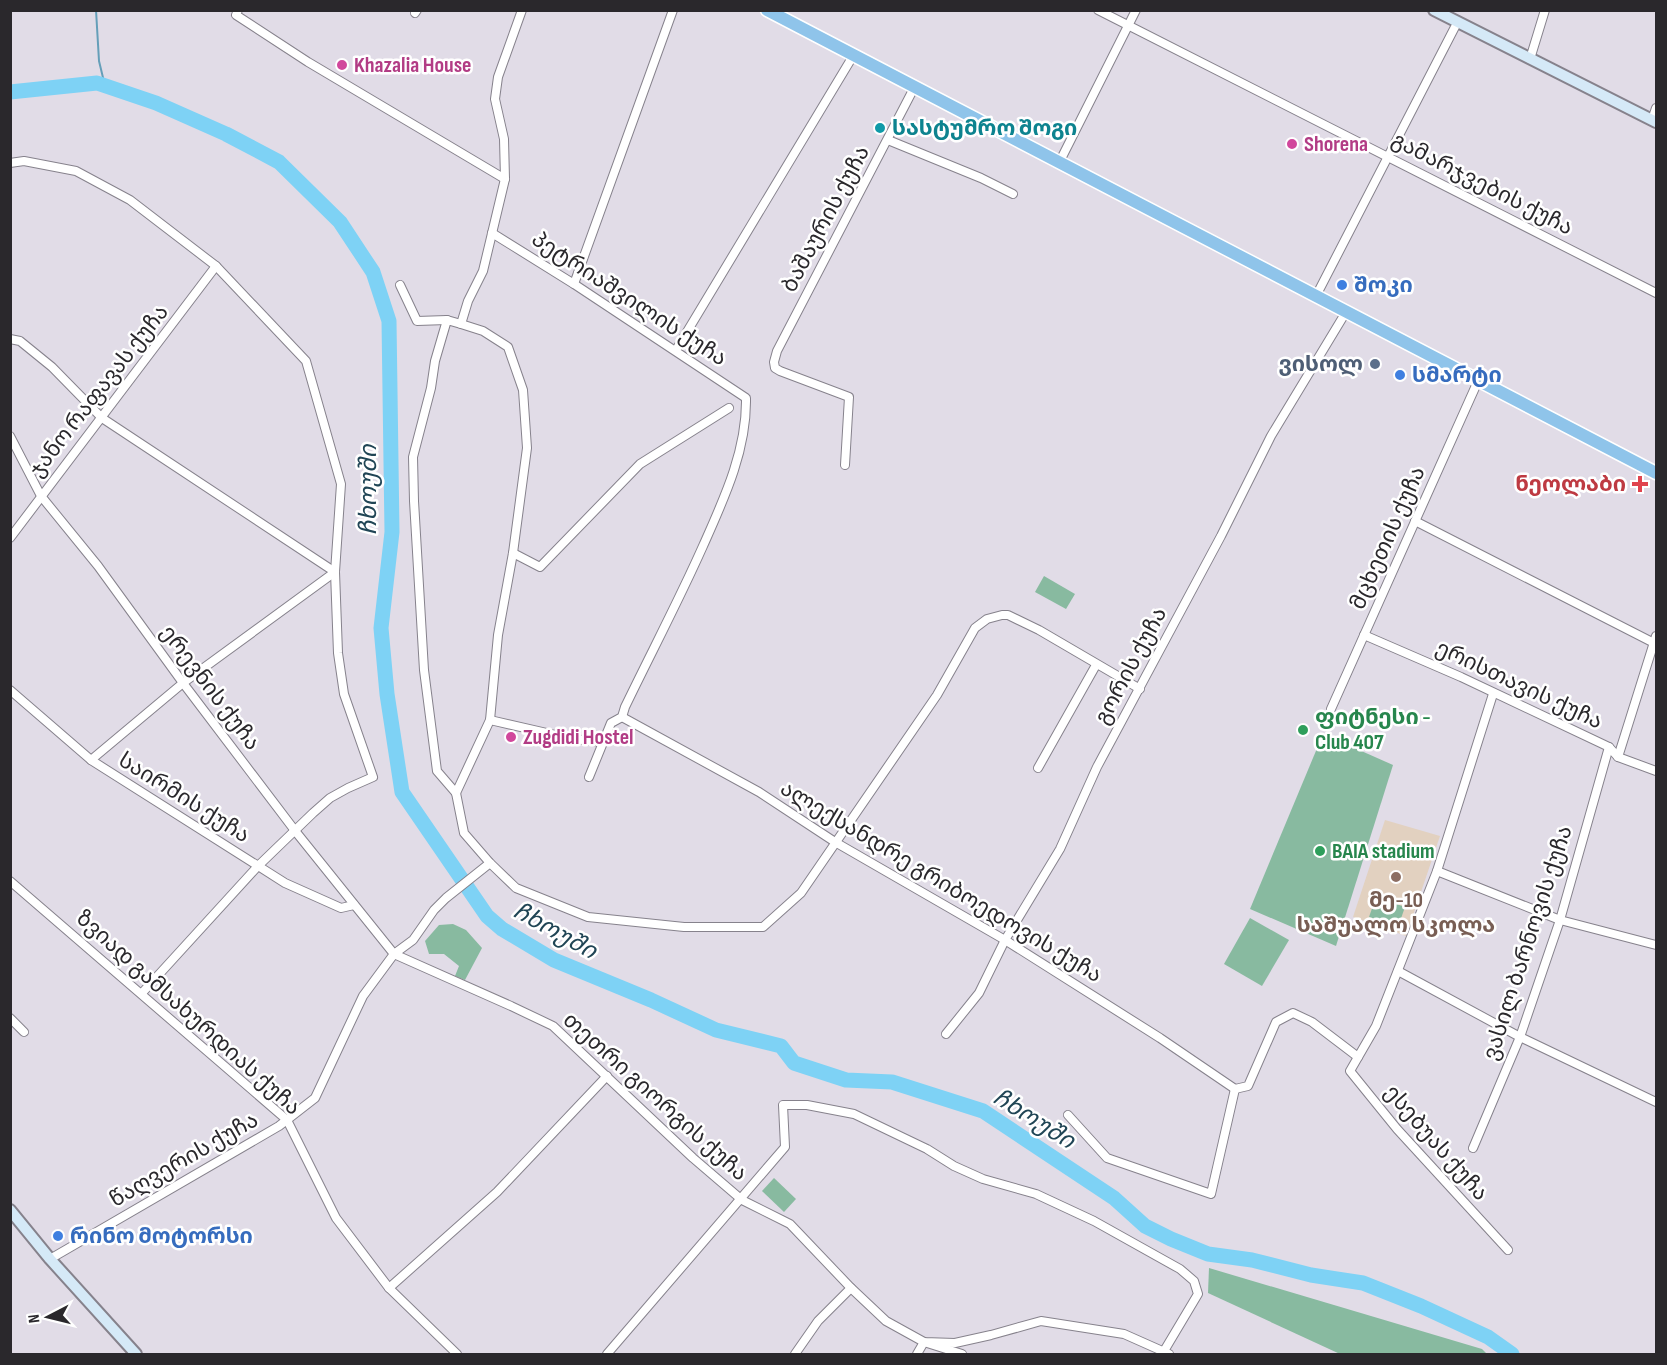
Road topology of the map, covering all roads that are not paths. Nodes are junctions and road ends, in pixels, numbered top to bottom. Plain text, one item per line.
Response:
1 (238, 10) edge
2 (522, 10) edge
3 (673, 10) edge
4 (767, 10) edge
5 (1098, 10) edge
6 (1136, 10) edge
7 (1434, 10) edge
8 (1545, 10) edge
9 (1457, 23) junction
10 (1128, 26) junction
11 (853, 56) junction
12 (1530, 59) junction
13 (914, 88) junction
14 (1656, 108) edge
15 (1654, 121) edge
16 (888, 140) junction
17 (1387, 157) junction
18 (10, 163) edge
19 (1059, 164) junction
20 (505, 179) junction
21 (1013, 194) dead end
22 (492, 234) junction
23 (216, 266) junction
24 (574, 284) junction
25 (400, 285) dead end
26 (1656, 293) edge
27 (1316, 296) junction
28 (1346, 312) junction
29 (447, 320) junction
30 (461, 324) junction
31 (10, 339) edge
32 (676, 350) junction
33 (1478, 381) junction
34 (729, 408) dead end
35 (102, 418) junction
36 (10, 436) edge
37 (845, 465) dead end
38 (1656, 473) edge
39 (40, 496) junction
40 (1415, 521) junction
41 (10, 538) edge
42 (513, 553) junction
43 (335, 572) junction
44 (1364, 635) junction
45 (1656, 641) edge
46 (1096, 665) junction
47 (183, 683) junction
48 (1140, 689) junction
49 (10, 690) edge
50 (1492, 694) junction
51 (1331, 709) dead end
52 (622, 717) junction
53 (490, 720) junction
54 (603, 742) junction
55 (1609, 747) junction
56 (1618, 757) junction
57 (91, 760) junction
58 (1038, 768) dead end
59 (1656, 771) edge
60 (589, 777) dead end
61 (456, 793) junction
62 (296, 832) junction
63 (835, 843) junction
64 (490, 863) junction
65 (258, 866) junction
66 (1437, 871) junction
67 (10, 881) edge
68 (354, 905) junction
69 (1560, 920) junction
70 (1005, 940) junction
71 (1656, 945) edge
72 (394, 954) junction
73 (1398, 971) junction
74 (142, 993) junction
75 (10, 1018) edge
76 (24, 1032) dead end
77 (946, 1034) dead end
78 (1520, 1037) junction
79 (1358, 1057) junction
80 (607, 1076) junction
81 (1235, 1089) junction
82 (1656, 1102) edge
83 (1068, 1115) dead end
84 (287, 1120) junction
85 (1473, 1148) dead end
86 (742, 1200) junction
87 (10, 1210) edge
88 (1508, 1250) dead end
89 (50, 1259) junction
90 (389, 1288) junction
91 (851, 1288) junction
92 (924, 1342) junction
93 (1166, 1353) edge
94 (136, 1354) edge
95 (457, 1354) edge
96 (607, 1354) edge
97 (795, 1354) edge
98 (917, 1354) edge
99 (962, 1354) edge

1 - 20 street
2 - 20 street
3 - 24 street
4 - 11 highway
5 - 10 street, გამარჯვების ქუჩა
6 - 10 street
7 - 9 main road
8 - 12 street
9 - 12 main road
9 - 17 street
10 - 17 street, გამარჯვების ქუჩა
10 - 19 street
11 - 13 highway
11 - 32 street
12 - 15 main road
13 - 16 street, ბაშაურის ქუჩა
13 - 19 highway
14 - 15 street
16 - 21 street
16 - 37 street, ბაშაურის ქუჩა
17 - 26 street, გამარჯვების ქუჩა
17 - 27 street
18 - 23 street
19 - 27 highway
20 - 22 street
22 - 24 street, პეტრიაშვილის ქუჩა
22 - 30 street
23 - 35 street, ჯანო რაფავას ქუჩა
23 - 43 street
24 - 32 street, პეტრიაშვილის ქუჩა
25 - 29 street
27 - 28 highway
28 - 33 highway
28 - 48 street, გორის ქუჩა
29 - 30 street
29 - 61 street
30 - 42 street
31 - 35 street
32 - 52 street, პეტრიაშვილის ქუჩა
33 - 38 highway
33 - 40 street, მცხეთის ქუჩა
34 - 42 street
35 - 39 street, ჯანო რაფავას ქუჩა
35 - 43 street
36 - 39 street, ერევნის ქუჩა
39 - 41 street, ჯანო რაფავას ქუჩა
39 - 47 street, ერევნის ქუჩა
40 - 44 street, მცხეთის ქუჩა
40 - 45 street
42 - 53 street
43 - 47 street
43 - 62 street
44 - 50 street, ერისთავის ქუჩა
44 - 51 street, მცხეთის ქუჩა
45 - 56 street
46 - 48 street
46 - 58 street
46 - 63 street
47 - 57 street
47 - 62 street, ერევნის ქუჩა
48 - 70 street, გორის ქუჩა
49 - 57 street, საირმის ქუჩა
50 - 55 street, ერისთავის ქუჩა
50 - 66 street
52 - 54 street
52 - 63 street, ალექსანდრე გრიბოედოვის ქუჩა
53 - 54 street
53 - 61 street
54 - 60 street
55 - 56 street, ერისთავის ქუჩა
55 - 69 street, ვასილ ბარნოვის ქუჩა
56 - 59 street, ერისთავის ქუჩა
57 - 65 street, საირმის ქუჩა
61 - 64 street
62 - 65 street
62 - 68 street, ერევნის ქუჩა
63 - 64 street
63 - 70 street, ალექსანდრე გრიბოედოვის ქუჩა
64 - 72 street, წაღვერის ქუჩა
65 - 68 street, საირმის ქუჩა
65 - 74 street
66 - 69 street
66 - 73 street
67 - 74 street, ზვიად გამსახურდიას ქუჩა
68 - 72 street, ერევნის ქუჩა
69 - 71 street
69 - 78 street, ვასილ ბარნოვის ქუჩა
70 - 77 street, გორის ქუჩა
70 - 81 street, ალექსანდრე გრიბოედოვის ქუჩა
72 - 80 street, თეთრი გიორგის ქუჩა
72 - 84 street, წაღვერის ქუჩა
73 - 78 street
73 - 79 street
74 - 84 street, ზვიად გამსახურდიას ქუჩა
75 - 76 street
78 - 82 street
78 - 85 street, ვასილ ბარნოვის ქუჩა
79 - 81 street
79 - 88 street, ესებუას ქუჩა
80 - 86 street, თეთრი გიორგის ქუჩა
80 - 90 street
81 - 83 street
84 - 89 street, წაღვერის ქუჩა
84 - 90 street, ზვიად გამსახურდიას ქუჩა
86 - 91 street, თეთრი გიორგის ქუჩა
86 - 93 street
86 - 96 street
87 - 89 main road
89 - 94 main road
90 - 95 street, ზვიად გამსახურდიას ქუჩა
91 - 92 street, თეთრი გიორგის ქუჩა
91 - 97 street
92 - 93 street, თეთრი გიორგის ქუჩა
92 - 98 street
92 - 99 street

